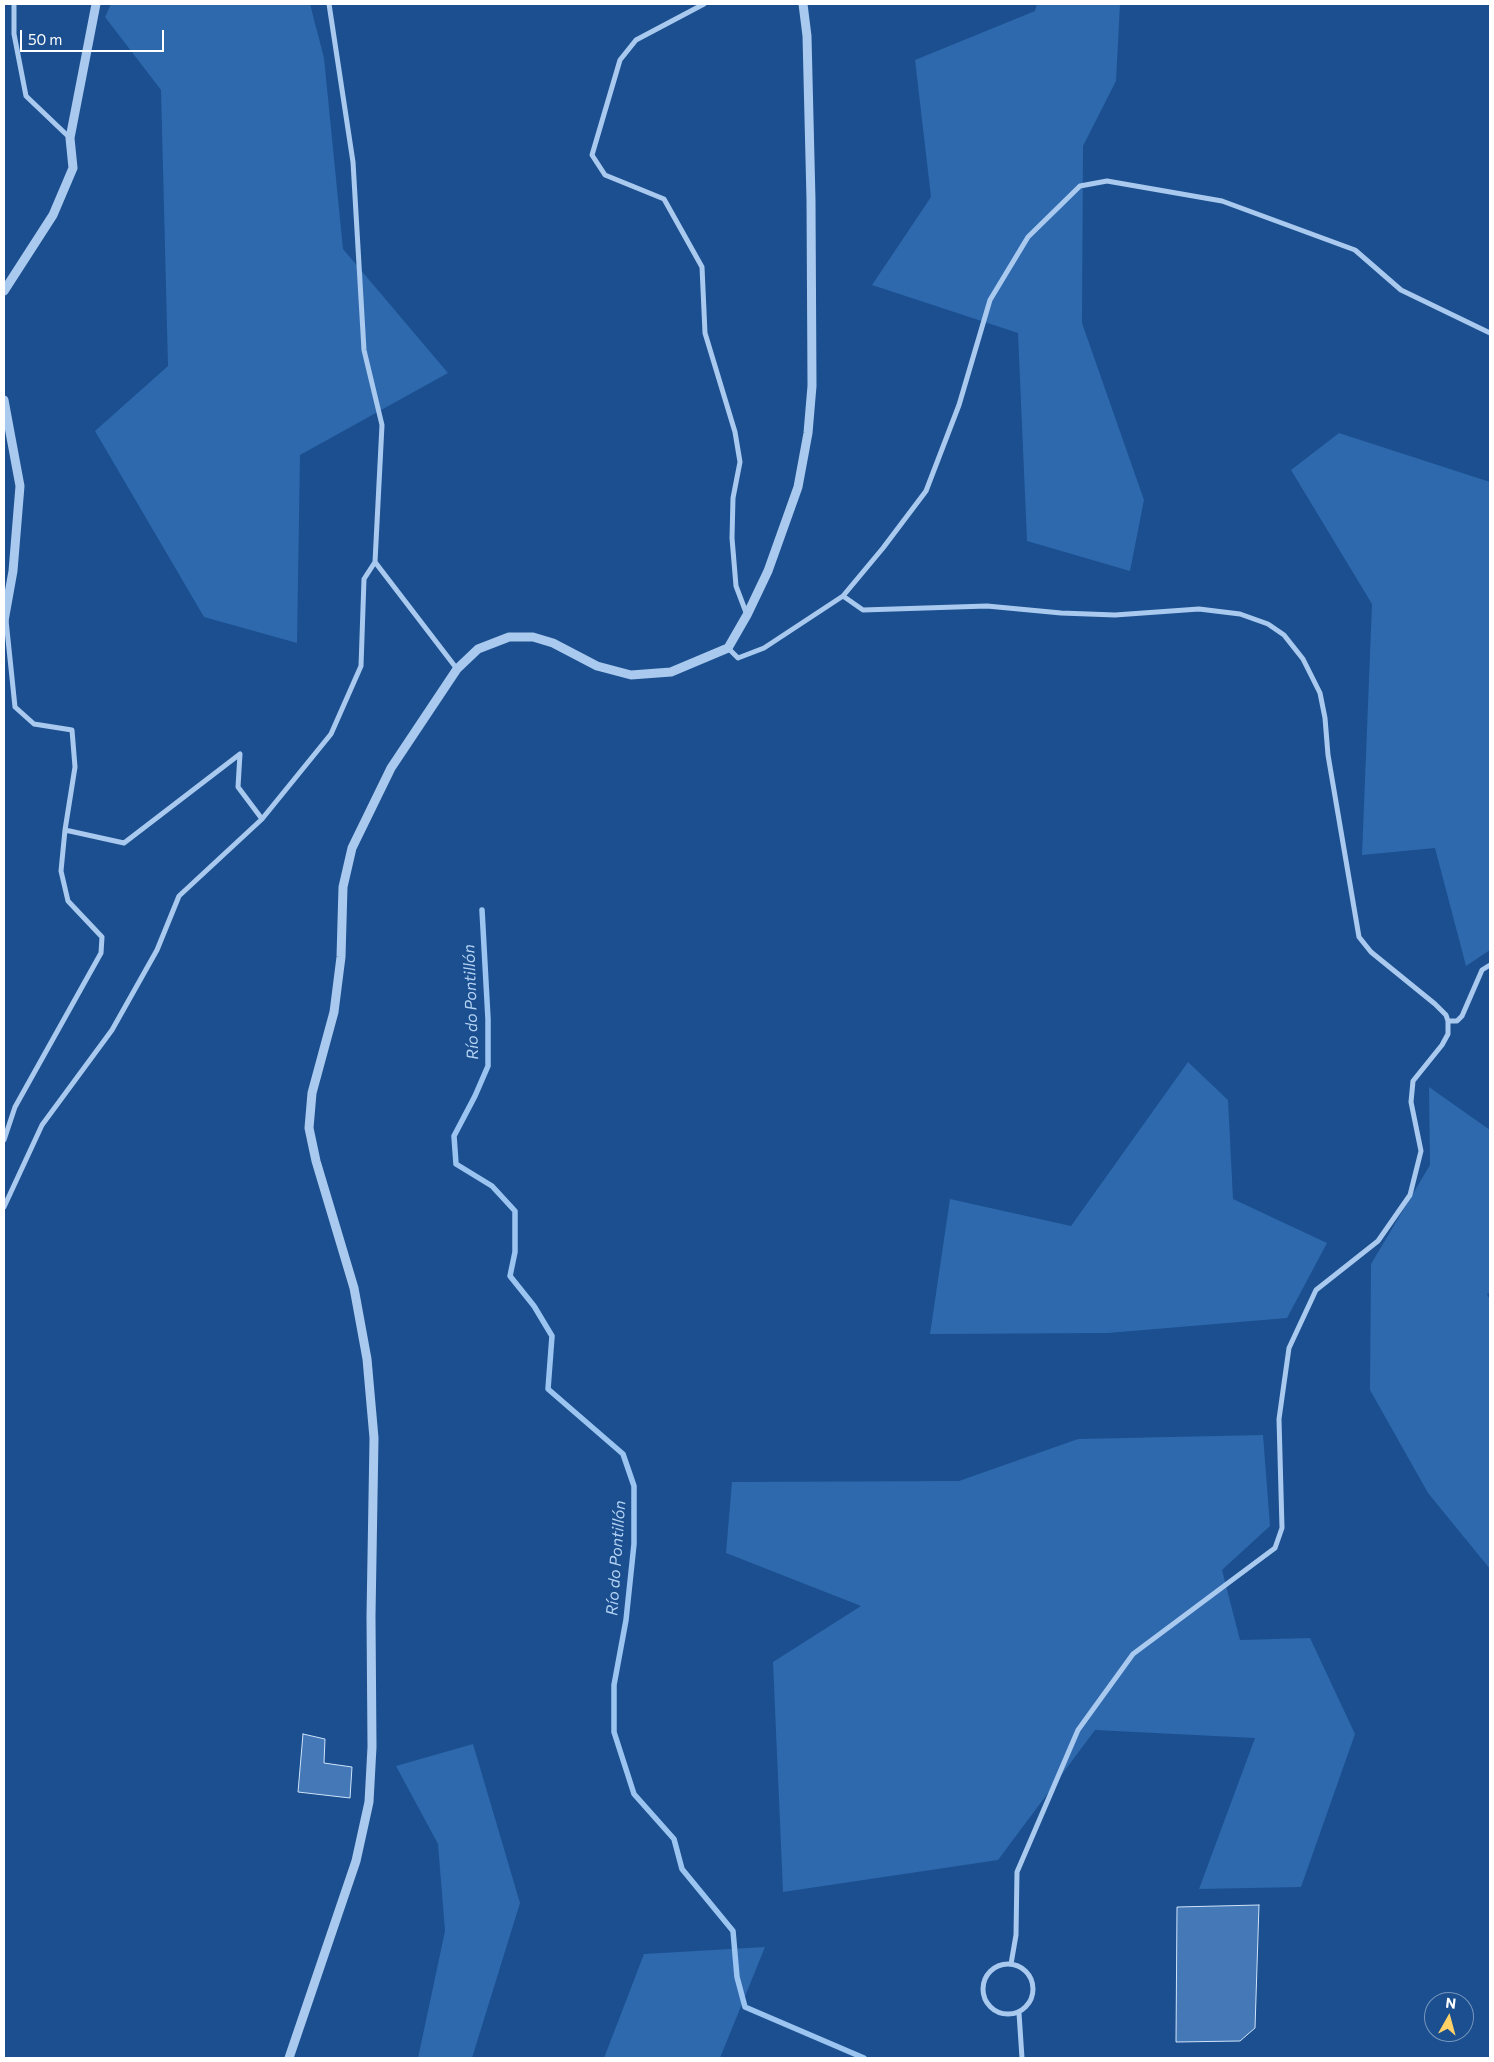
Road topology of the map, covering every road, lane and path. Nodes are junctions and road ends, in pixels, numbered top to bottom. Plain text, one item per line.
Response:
1 (14, 4) edge
2 (96, 4) edge
3 (329, 4) edge
4 (704, 4) edge
5 (803, 4) edge
6 (70, 138) junction
7 (4, 291) edge
8 (1490, 334) edge
9 (4, 400) edge
10 (375, 562) junction
11 (843, 596) junction
12 (747, 615) junction
13 (5, 619) edge
14 (728, 648) junction
15 (457, 670) junction
16 (262, 819) junction
17 (65, 830) junction
18 (1490, 965) edge
19 (1448, 1021) junction
20 (4, 1140) edge
21 (4, 1207) edge
22 (1011, 1964) junction
23 (1018, 2013) junction
24 (289, 2058) edge
25 (1022, 2058) edge

1 - 6 street
2 - 6 street
3 - 10 street
4 - 12 street
5 - 12 street
6 - 7 street
8 - 11 street
9 - 13 street
10 - 15 street
10 - 16 street
11 - 14 street
11 - 19 street
12 - 14 street
13 - 17 street
14 - 15 street
15 - 24 street
16 - 17 street
16 - 21 street
17 - 20 street
18 - 19 street
19 - 22 street
22 - 23 street
22 - 23 street
23 - 25 street

